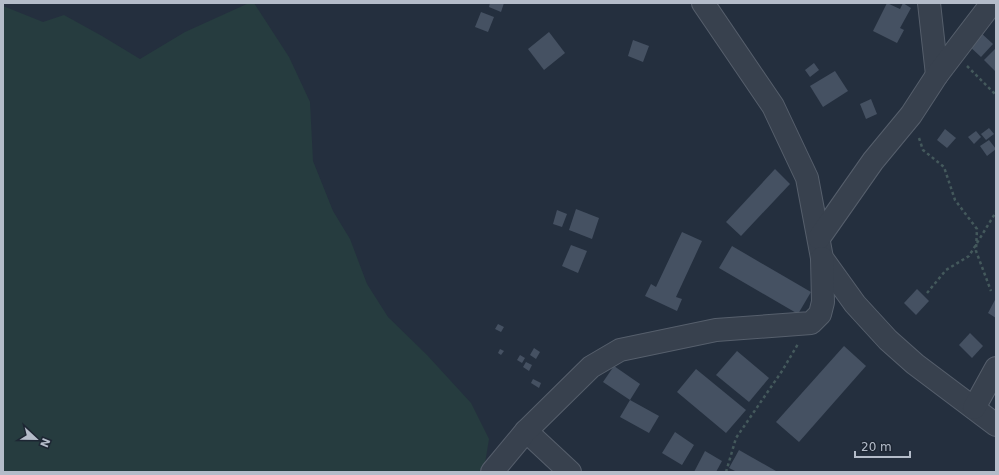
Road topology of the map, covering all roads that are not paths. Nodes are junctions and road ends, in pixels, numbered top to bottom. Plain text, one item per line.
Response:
1 (702, 3) edge
2 (929, 3) edge
3 (992, 3) edge
4 (937, 75) junction
5 (820, 248) junction
6 (996, 368) edge
7 (974, 408) junction
8 (996, 425) edge
9 (526, 430) junction
10 (492, 472) edge
11 (570, 472) edge

1 - 5 street
2 - 4 street
3 - 4 street
4 - 5 street
5 - 7 street
5 - 9 street
6 - 7 street
7 - 8 street
9 - 10 street
9 - 11 street

